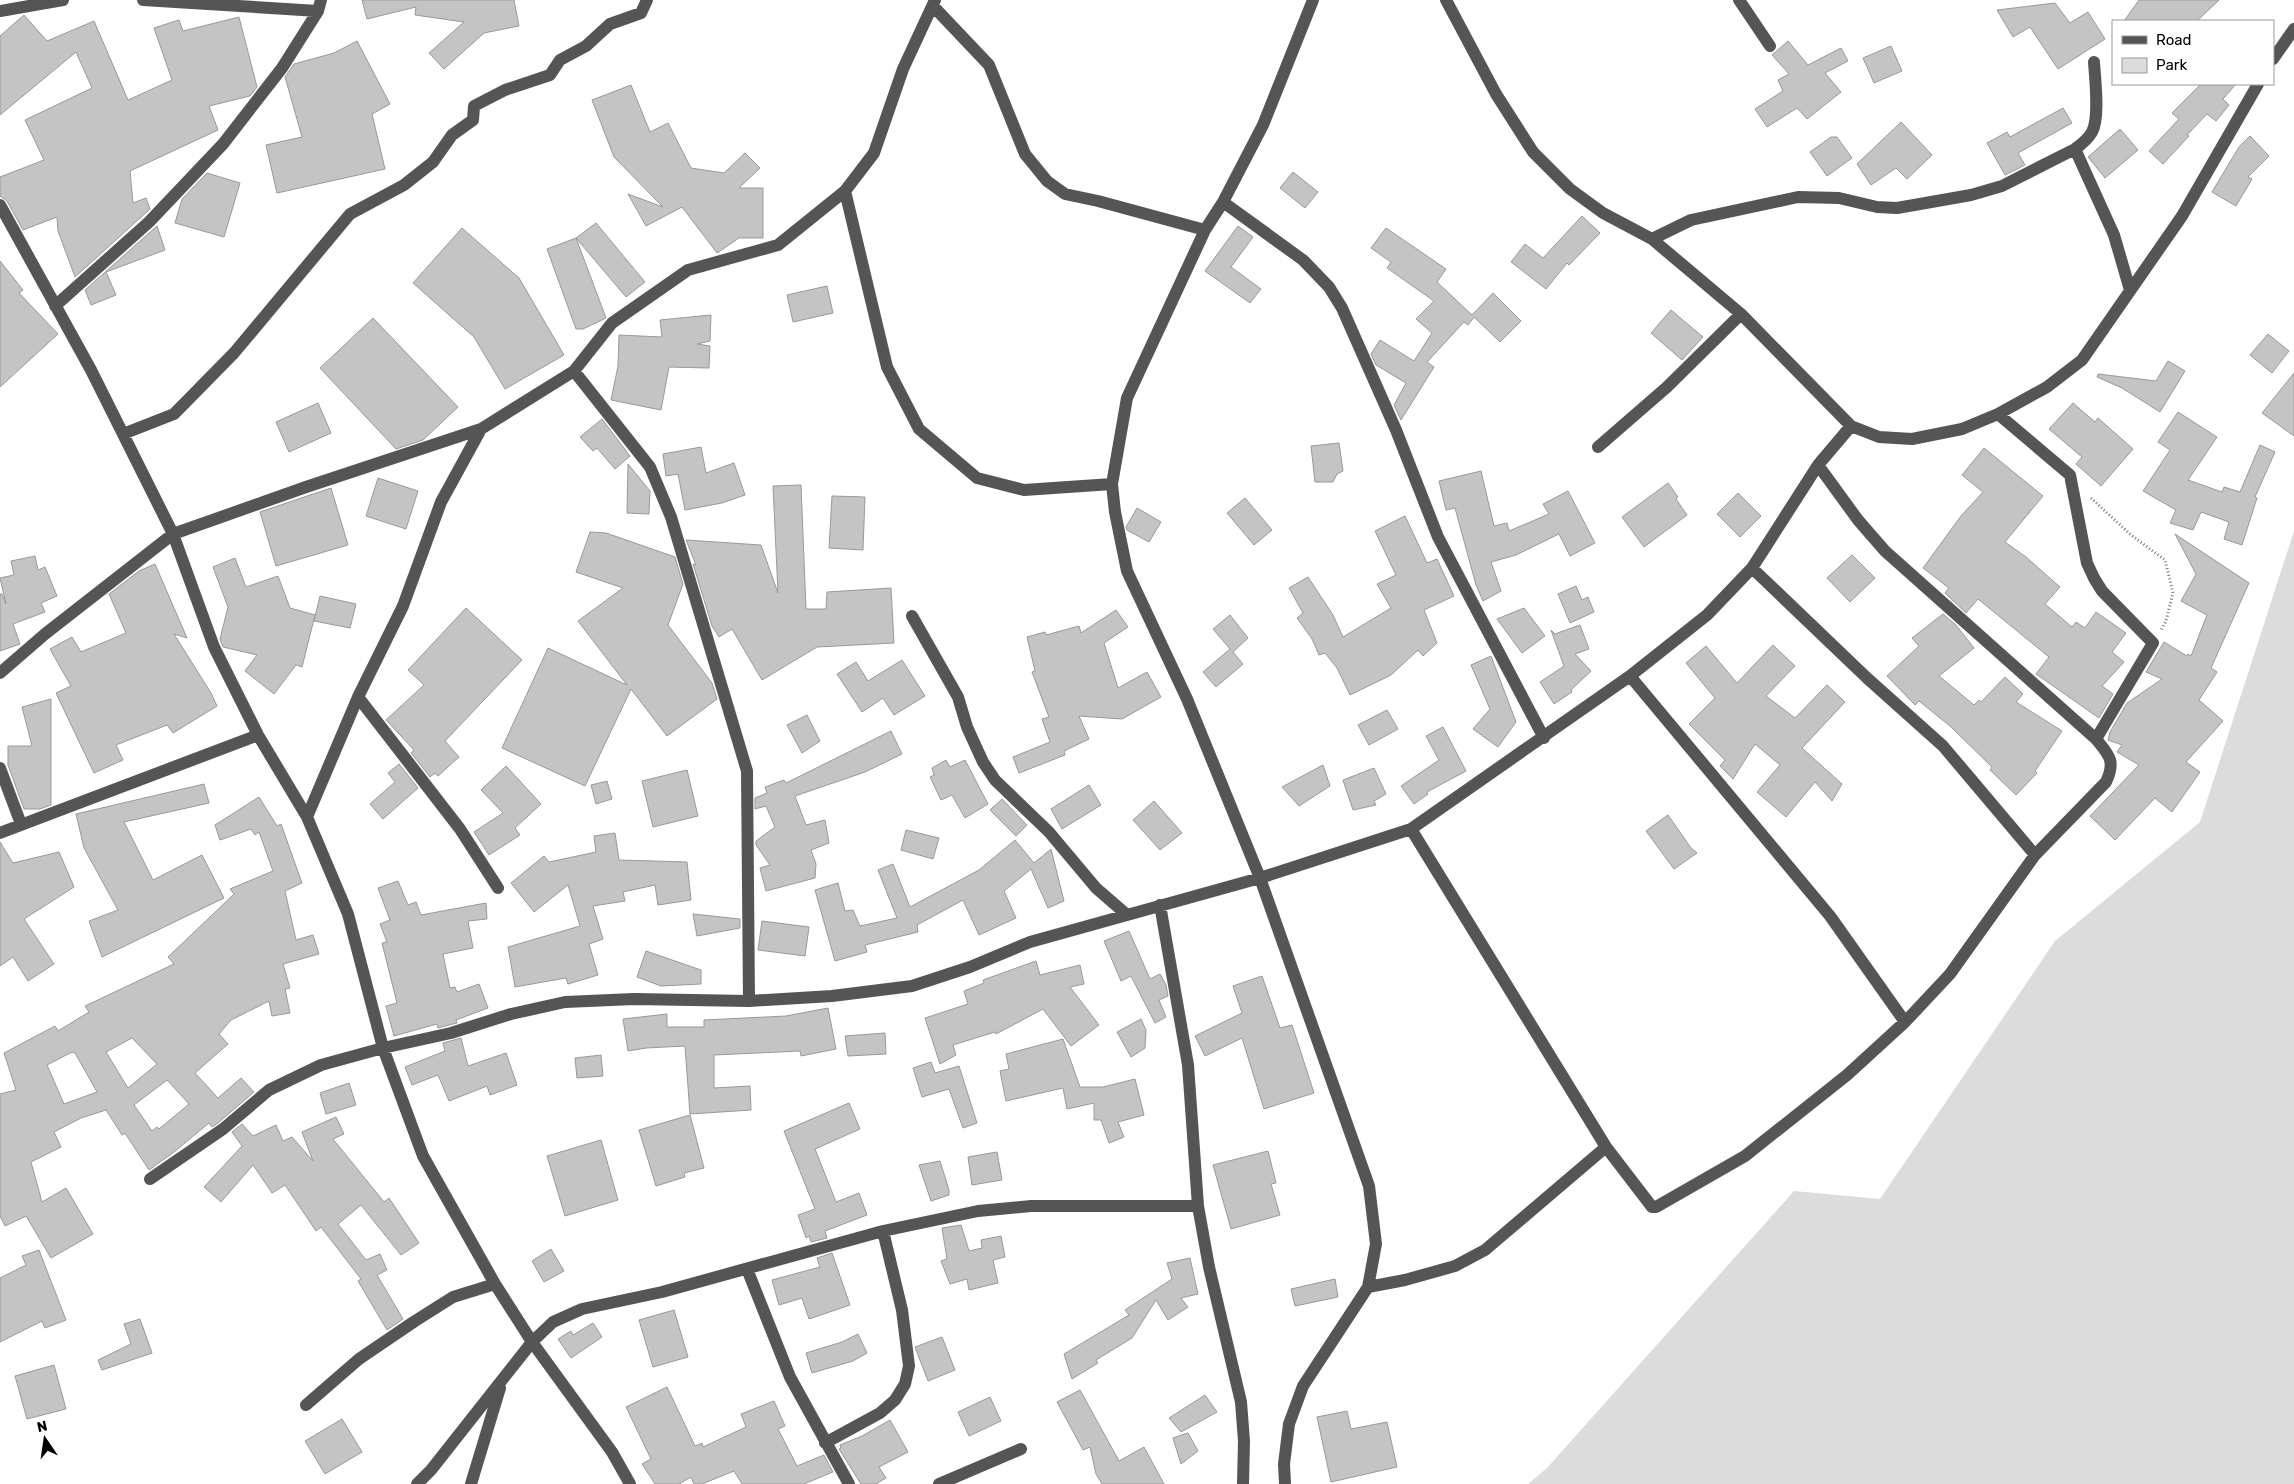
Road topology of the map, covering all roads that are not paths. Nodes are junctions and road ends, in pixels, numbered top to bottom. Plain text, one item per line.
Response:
1 (63, 0) edge
2 (143, 0) edge
3 (647, 0) edge
4 (1313, 0) edge
5 (1446, 0) edge
6 (1739, 0) edge
7 (934, 3) edge
8 (319, 5) edge
9 (0, 11) edge
10 (2294, 29) edge
11 (1770, 46) dead end
12 (2274, 57) edge
13 (2094, 62) dead end
14 (2257, 85) edge
15 (2075, 149) junction
16 (845, 191) junction
17 (1223, 202) junction
18 (0, 205) edge
19 (1205, 230) junction
20 (1652, 239) junction
21 (2130, 290) junction
22 (55, 306) junction
23 (1741, 314) junction
24 (574, 371) junction
25 (1998, 414) junction
26 (1851, 426) junction
27 (481, 429) junction
28 (123, 434) junction
29 (1598, 447) dead end
30 (1818, 464) junction
31 (1112, 484) junction
32 (173, 534) junction
33 (1752, 568) junction
34 (912, 616) dead end
35 (0, 673) edge
36 (1630, 676) junction
37 (358, 697) junction
38 (258, 735) junction
39 (1544, 738) junction
40 (2096, 739) junction
41 (0, 768) edge
42 (307, 817) junction
43 (21, 824) junction
44 (1412, 829) junction
45 (0, 833) edge
46 (2035, 855) junction
47 (1260, 878) junction
48 (498, 888) dead end
49 (1160, 905) junction
50 (1126, 914) junction
51 (749, 1001) junction
52 (1905, 1022) junction
53 (383, 1048) junction
54 (1606, 1147) junction
55 (150, 1179) dead end
56 (1198, 1206) junction
57 (883, 1231) junction
58 (747, 1269) junction
59 (495, 1284) junction
60 (1368, 1287) junction
61 (532, 1342) junction
62 (502, 1381) junction
63 (306, 1405) dead end
64 (825, 1443) junction
65 (1021, 1449) dead end
66 (417, 1484) edge
67 (471, 1484) edge
68 (630, 1484) edge
69 (849, 1484) edge
70 (939, 1484) edge
71 (1243, 1484) edge
72 (1285, 1484) edge

1 - 9 street
2 - 8 street
3 - 28 street
4 - 17 street
5 - 20 street
6 - 11 street
7 - 16 street
7 - 19 street
8 - 22 street
10 - 12 street
13 - 15 street
14 - 21 street
15 - 20 street
15 - 21 street
16 - 24 street
16 - 31 street
17 - 19 street
17 - 39 street
18 - 22 street
19 - 31 street
20 - 23 street
21 - 25 street
22 - 28 street
23 - 26 street
23 - 29 street
24 - 27 street
24 - 51 street
25 - 26 street
25 - 40 street
26 - 30 street
27 - 32 street
27 - 37 street
28 - 32 street
30 - 33 street
30 - 40 street
31 - 47 street
32 - 35 street
32 - 38 street
33 - 36 street
33 - 46 street
34 - 50 street
36 - 39 street
36 - 52 street
37 - 42 street
37 - 48 street
38 - 42 street
38 - 43 street
39 - 44 street
40 - 46 street
41 - 43 street
42 - 53 street
43 - 45 street
44 - 47 street
44 - 54 street
46 - 52 street
47 - 49 street
47 - 60 street
49 - 50 street
49 - 56 street
50 - 51 street
51 - 53 street
52 - 54 street
53 - 55 street
53 - 59 street
54 - 60 street
56 - 57 street
56 - 71 street
57 - 58 street
57 - 64 street
58 - 61 street
58 - 64 street
59 - 61 street
59 - 63 street
60 - 72 street
61 - 62 street
61 - 68 street
62 - 66 street
62 - 67 street
64 - 69 street
65 - 70 street

